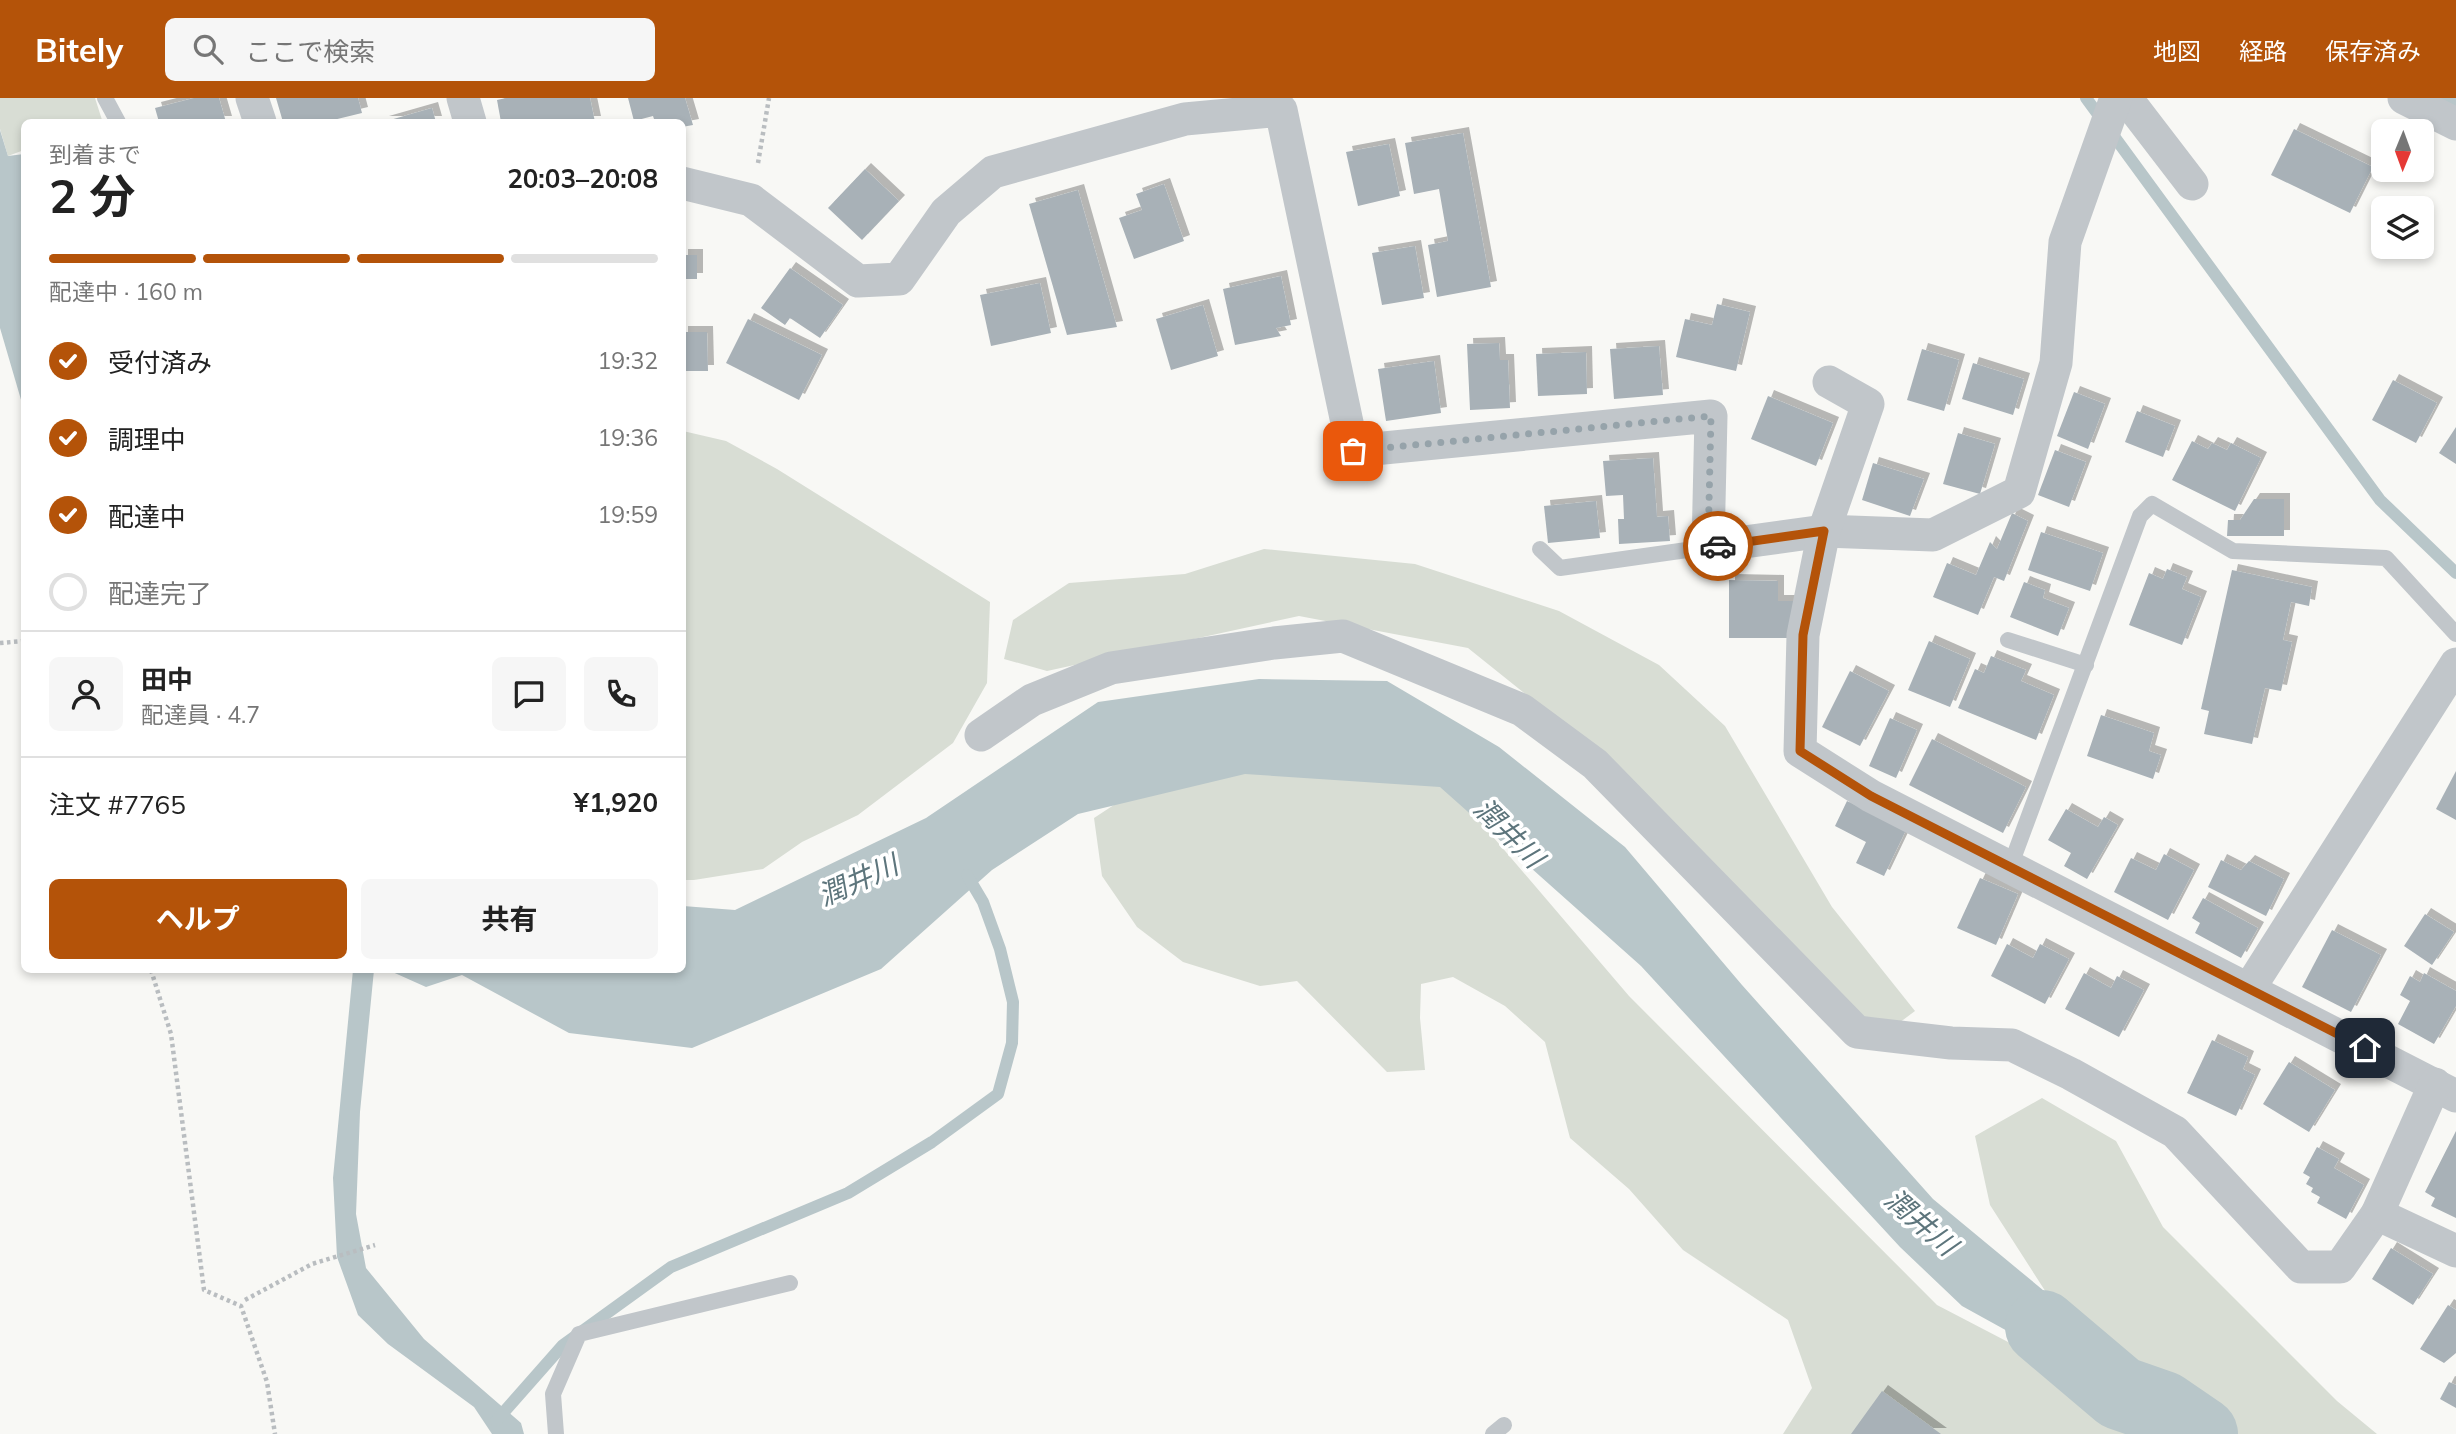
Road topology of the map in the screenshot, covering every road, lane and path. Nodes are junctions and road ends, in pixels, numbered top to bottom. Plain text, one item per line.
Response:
1 (105, 98) edge
2 (252, 98) edge
3 (463, 98) edge
4 (769, 98) edge
5 (2404, 98) edge
6 (2119, 99) edge
7 (116, 119) edge
8 (259, 119) edge
9 (469, 119) edge
10 (2456, 124) edge
11 (686, 184) edge
12 (2192, 184) dead end
13 (751, 200) junction
14 (1829, 382) dead end
15 (1824, 531) junction
16 (1708, 547) junction
17 (1540, 549) dead end
18 (2456, 634) edge
19 (2008, 640) dead end
20 (21, 641) edge
21 (0, 643) edge
22 (2456, 664) edge
23 (2086, 665) junction
24 (981, 735) dead end
25 (2010, 867) junction
26 (152, 973) edge
27 (2249, 989) junction
28 (2446, 1090) edge
29 (2377, 1214) junction
30 (375, 1245) dead end
31 (2456, 1251) edge
32 (790, 1283) dead end
33 (245, 1300) dead end
34 (275, 1434) edge
35 (556, 1434) edge

1 - 7 lane
2 - 8 street
3 - 9 street
4 - 13 path
5 - 10 street
6 - 12 street
6 - 15 street
11 - 13 street
13 - 16 street
14 - 15 street
15 - 16 street
15 - 25 street
16 - 17 lane
18 - 23 lane
19 - 23 lane
20 - 21 path
22 - 27 street
23 - 25 lane
24 - 29 street
25 - 27 street
26 - 34 path
27 - 28 street
28 - 29 street
29 - 31 street
30 - 33 path
32 - 35 lane

